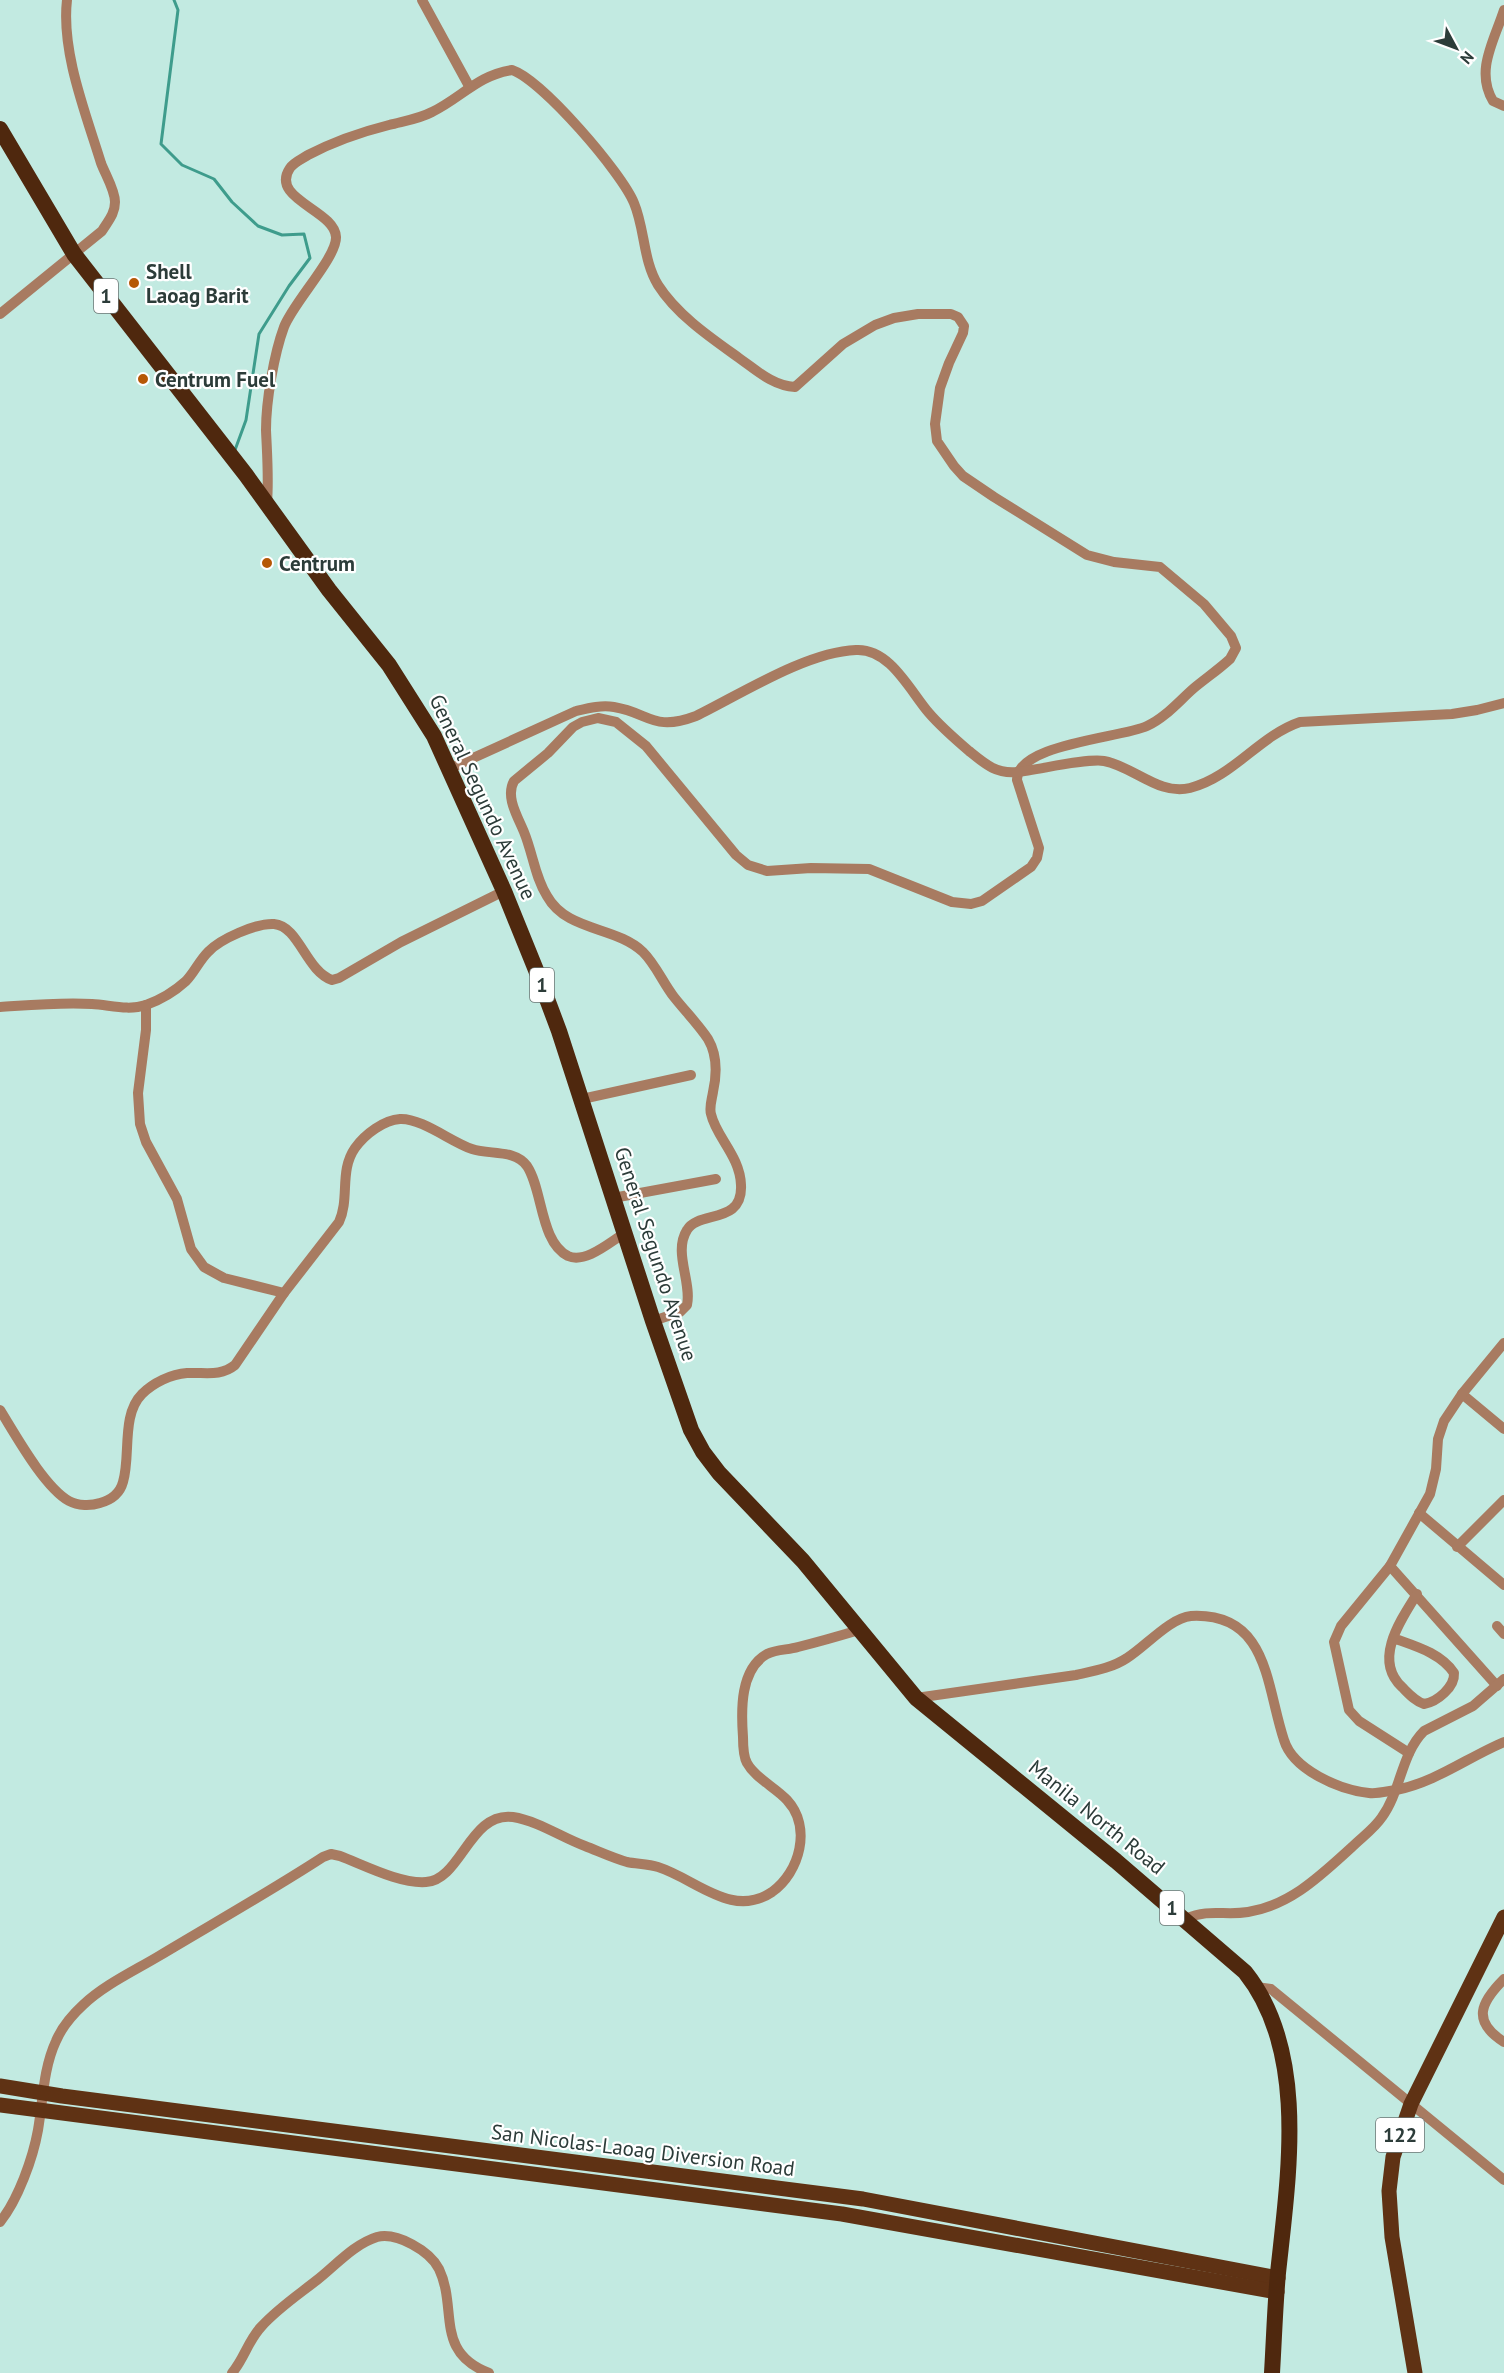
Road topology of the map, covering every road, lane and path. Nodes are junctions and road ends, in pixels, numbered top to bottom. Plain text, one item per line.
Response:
1 (67, 0) edge
2 (422, 0) edge
3 (1504, 10) edge
4 (469, 86) junction
5 (1504, 106) edge
6 (0, 129) edge
7 (74, 254) junction
8 (0, 314) edge
9 (267, 503) junction
10 (1504, 703) edge
11 (449, 769) junction
12 (1017, 772) junction
13 (504, 891) junction
14 (146, 1005) junction
15 (0, 1007) edge
16 (691, 1076) dead end
17 (582, 1099) junction
18 (716, 1179) dead end
19 (613, 1198) junction
20 (625, 1233) junction
21 (284, 1293) junction
22 (652, 1321) junction
23 (1504, 1343) edge
24 (1462, 1394) junction
25 (0, 1410) edge
26 (1504, 1429) edge
27 (1504, 1500) edge
28 (1419, 1513) junction
29 (768, 1525) joint
30 (1457, 1547) junction
31 (1390, 1566) junction
32 (1504, 1586) edge
33 (1417, 1594) junction
34 (859, 1630) junction
35 (1393, 1638) junction
36 (1501, 1682) edge
37 (916, 1698) junction
38 (1504, 1742) edge
39 (1409, 1753) junction
40 (1396, 1790) junction
41 (1504, 1917) edge
42 (1185, 1919) junction
43 (1504, 1978) edge
44 (1256, 1987) junction
45 (1504, 2042) edge
46 (0, 2086) edge
47 (43, 2093) junction
48 (1411, 2104) junction
49 (0, 2105) edge
50 (40, 2111) junction
51 (1504, 2180) edge
52 (0, 2222) edge
53 (1277, 2285) junction
54 (232, 2373) edge
55 (489, 2373) edge
56 (1272, 2373) edge
57 (1415, 2373) edge

1 - 7 street
2 - 4 street
3 - 5 street
4 - 9 street
4 - 12 street
6 - 7 highway, General Segundo Avenue / 1
7 - 8 street
7 - 9 highway, General Segundo Avenue / 1
9 - 11 highway, General Segundo Avenue / 1
10 - 12 street
11 - 12 street
11 - 13 highway, General Segundo Avenue / 1
12 - 22 street
13 - 14 street
13 - 17 highway, General Segundo Avenue / 1
14 - 15 street
14 - 21 street
16 - 17 street
17 - 19 highway, General Segundo Avenue / 1
18 - 19 street
19 - 20 highway, General Segundo Avenue / 1
20 - 21 street
20 - 22 highway, General Segundo Avenue / 1
21 - 25 street
22 - 29 highway, General Segundo Avenue / 1
23 - 24 street
24 - 26 street
24 - 28 street
27 - 30 street
28 - 30 street
28 - 31 street
29 - 34 highway, Manila North Road / 1
30 - 32 street
31 - 33 street
31 - 39 street
33 - 35 street
33 - 36 street
34 - 37 highway, Manila North Road / 1
34 - 47 street
35 - 35 street
36 - 39 street
37 - 40 street
37 - 42 highway, Manila North Road / 1
38 - 40 street
39 - 40 street
40 - 42 street
41 - 48 main road, 122
42 - 44 highway, Manila North Road / 1
43 - 45 street
44 - 48 street
44 - 53 highway, Manila North Road / 1
46 - 47 main road, San Nicolas-Laoag Diversion Road
47 - 50 street
47 - 53 main road, San Nicolas-Laoag Diversion Road
48 - 51 street
48 - 57 main road, 122
49 - 50 main road, San Nicolas-Laoag Diversion Road
50 - 52 street
50 - 53 main road, San Nicolas-Laoag Diversion Road
53 - 56 highway, Manila North Road / 1
54 - 55 street

